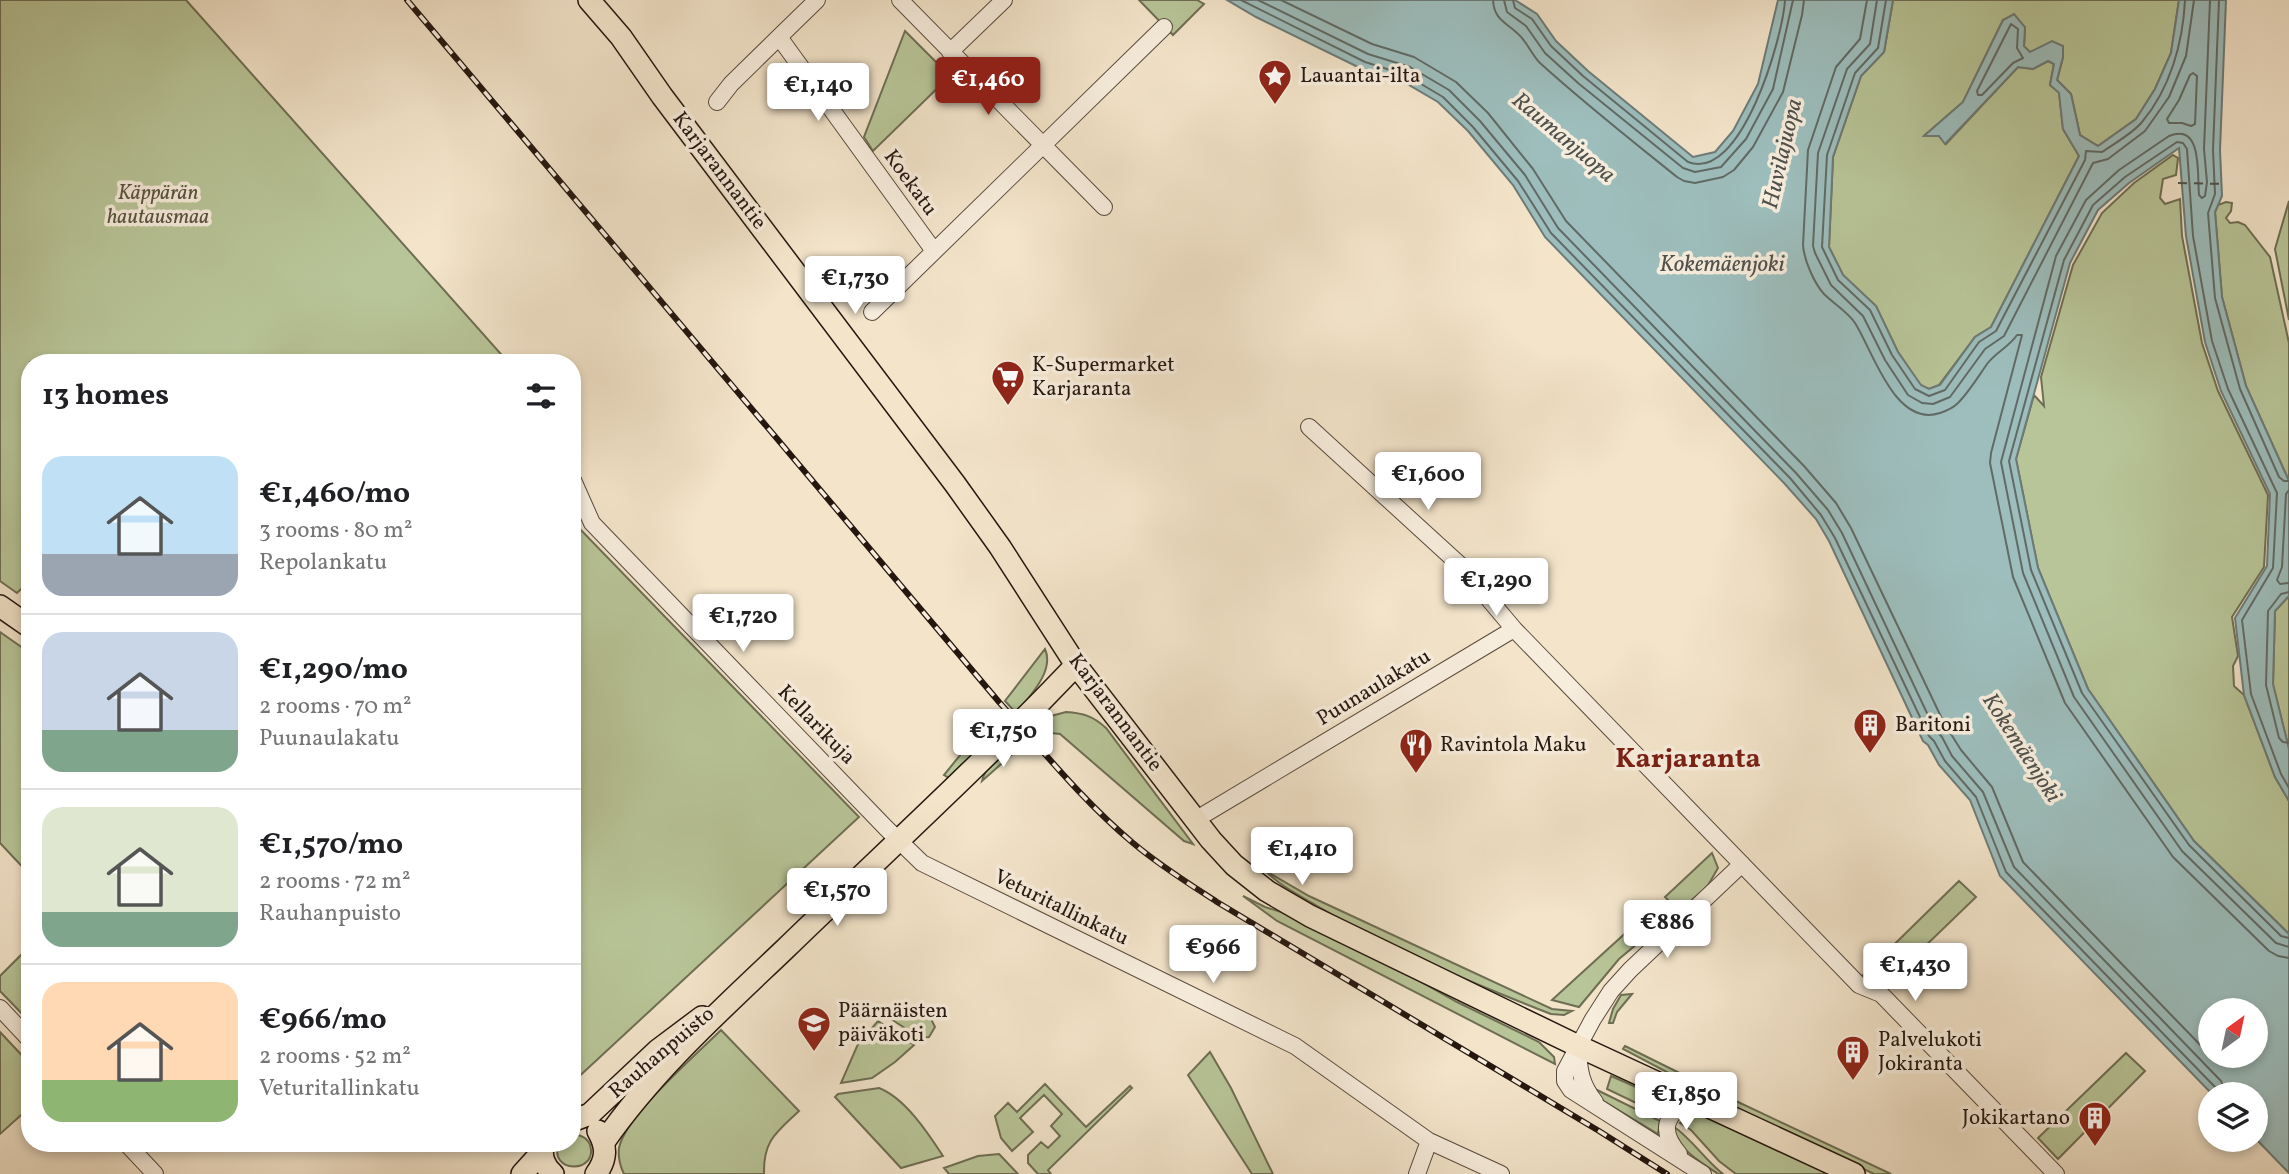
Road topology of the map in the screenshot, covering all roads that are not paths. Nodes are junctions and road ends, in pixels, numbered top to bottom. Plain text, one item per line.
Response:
1 (589, 0) edge
2 (817, 0) edge
3 (900, 0) edge
4 (1004, 0) edge
5 (1164, 27) dead end
6 (779, 37) junction
7 (950, 52) junction
8 (717, 102) dead end
9 (1042, 145) junction
10 (1104, 207) dead end
11 (934, 251) junction
12 (872, 312) dead end
13 (1309, 427) dead end
14 (581, 498) edge
15 (0, 606) edge
16 (21, 621) edge
17 (1514, 629) junction
18 (1076, 665) junction
19 (1195, 820) junction
20 (898, 840) junction
21 (1742, 864) junction
22 (746, 986) junction
23 (0, 1008) edge
24 (21, 1030) edge
25 (1578, 1046) junction
26 (1690, 1098) junction
27 (581, 1117) edge
28 (581, 1121) edge
29 (1429, 1141) junction
30 (604, 1142) junction
31 (134, 1152) edge
32 (539, 1152) edge
33 (542, 1152) edge
34 (1688, 1164) junction
35 (601, 1172) edge
36 (155, 1174) edge
37 (523, 1174) edge
38 (553, 1174) edge
39 (1417, 1174) edge
40 (1501, 1174) edge
41 (1703, 1174) edge
42 (1854, 1174) edge
43 (2056, 1174) edge

1 - 18 main road, Karjarannantie
2 - 6 street
3 - 7 street
4 - 7 street
5 - 9 street
6 - 8 street
6 - 11 street, Koekatu
7 - 9 street
9 - 10 street
9 - 11 street
11 - 12 street
13 - 17 street
14 - 20 street, Kellarikuja
15 - 16 main road
17 - 19 street, Puunaulakatu
17 - 21 street
18 - 19 main road, Karjarannantie
18 - 20 main road, Rauhanpuisto
19 - 25 main road, Karjarannantie
20 - 22 main road, Rauhanpuisto
20 - 29 street, Veturitallinkatu
21 - 25 street
21 - 43 street
22 - 27 main road, Rauhanpuisto
22 - 30 main road, Rauhanpuisto
23 - 24 street
25 - 26 main road, Karjarannantie
25 - 34 street
26 - 34 street
26 - 42 main road, Karjarannantie
28 - 30 main road
29 - 39 street
29 - 40 street, Veturitallinkatu
30 - 35 main road
31 - 36 street
32 - 37 main road
33 - 38 main road
34 - 41 street

